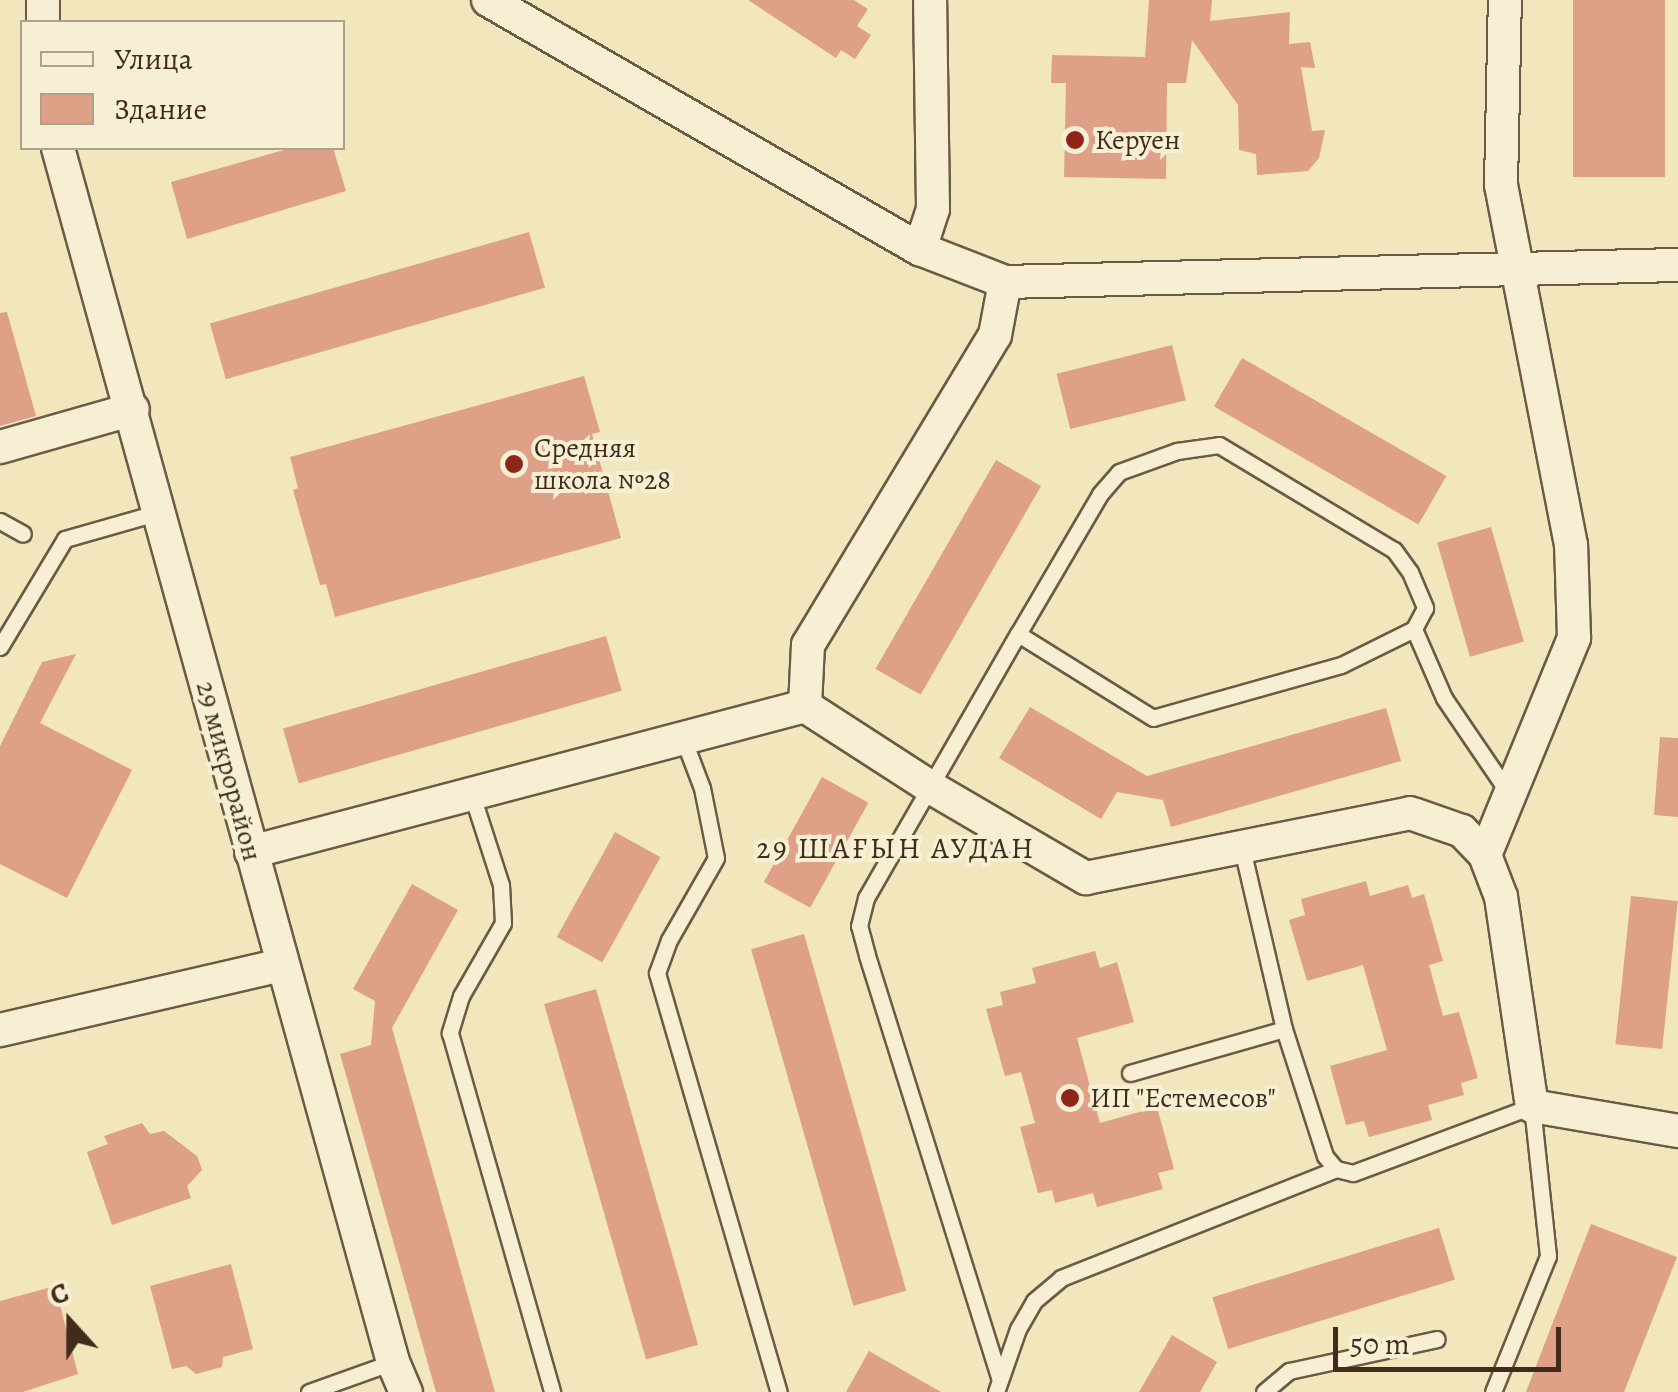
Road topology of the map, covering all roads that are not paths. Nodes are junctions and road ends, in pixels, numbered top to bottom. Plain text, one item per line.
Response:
1 (488, 0) edge
2 (930, 0) edge
3 (1505, 0) edge
4 (59, 150) edge
5 (920, 249) junction
6 (1678, 265) edge
7 (1516, 270) junction
8 (1004, 282) junction
9 (133, 409) junction
10 (0, 447) edge
11 (160, 512) junction
12 (0, 521) edge
13 (23, 534) dead end
14 (1414, 629) junction
15 (1018, 634) junction
16 (0, 647) edge
17 (805, 706) junction
18 (682, 734) junction
19 (930, 787) junction
20 (470, 792) junction
21 (1508, 792) junction
22 (1241, 844) junction
23 (251, 852) junction
24 (1484, 855) junction
25 (282, 964) junction
26 (1284, 1029) junction
27 (0, 1030) edge
28 (1130, 1072) dead end
29 (1532, 1106) junction
30 (1678, 1131) edge
31 (1336, 1169) junction
32 (1436, 1339) dead end
33 (400, 1377) edge
34 (998, 1386) edge
35 (309, 1392) edge
36 (552, 1392) edge
37 (779, 1392) edge
38 (1264, 1392) edge
39 (1493, 1392) edge

1 - 5 street
2 - 5 street
3 - 7 street
4 - 9 street, 29 микрорайон
5 - 8 street
6 - 7 street
7 - 8 street
7 - 21 street
8 - 17 street
9 - 10 street
9 - 11 street, 29 микрорайон
11 - 16 lane
11 - 23 street, 29 микрорайон
12 - 13 lane
14 - 15 lane
14 - 15 lane
14 - 21 lane
15 - 19 lane
17 - 18 street
17 - 19 street
18 - 20 street
18 - 37 lane
19 - 22 street
19 - 34 lane
20 - 23 street
20 - 36 lane
21 - 24 street
22 - 24 street
22 - 26 lane
23 - 25 street, 29 микрорайон
24 - 29 street
25 - 27 street
25 - 33 street, 29 микрорайон
26 - 28 lane
26 - 31 lane
29 - 30 street
29 - 31 lane
29 - 39 lane
31 - 34 lane
32 - 38 lane
33 - 35 lane

